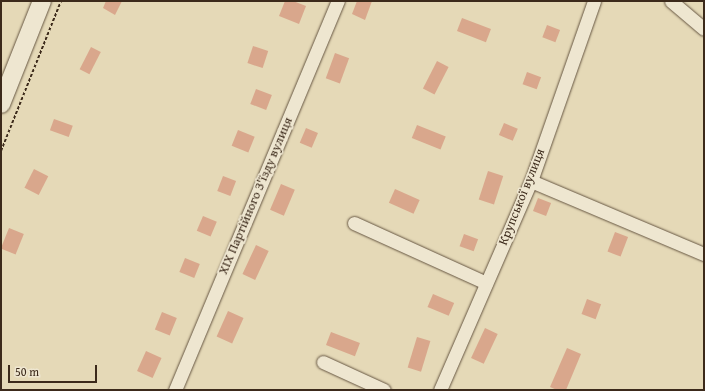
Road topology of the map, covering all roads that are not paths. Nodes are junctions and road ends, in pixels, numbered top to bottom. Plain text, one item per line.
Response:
1 (42, 1) edge
2 (338, 1) edge
3 (594, 1) edge
4 (671, 1) edge
5 (704, 29) edge
6 (1, 104) edge
7 (531, 181) junction
8 (354, 223) dead end
9 (704, 254) edge
10 (486, 283) junction
11 (323, 362) dead end
12 (175, 390) edge
13 (384, 390) edge
14 (440, 390) edge

1 - 6 main road
2 - 12 street, XIX Партійного З'їзду вулиця
3 - 7 street, Крупської вулиця
4 - 5 street
7 - 9 street
7 - 10 street, Крупської вулиця
8 - 10 street
10 - 14 street, Крупської вулиця
11 - 13 street

